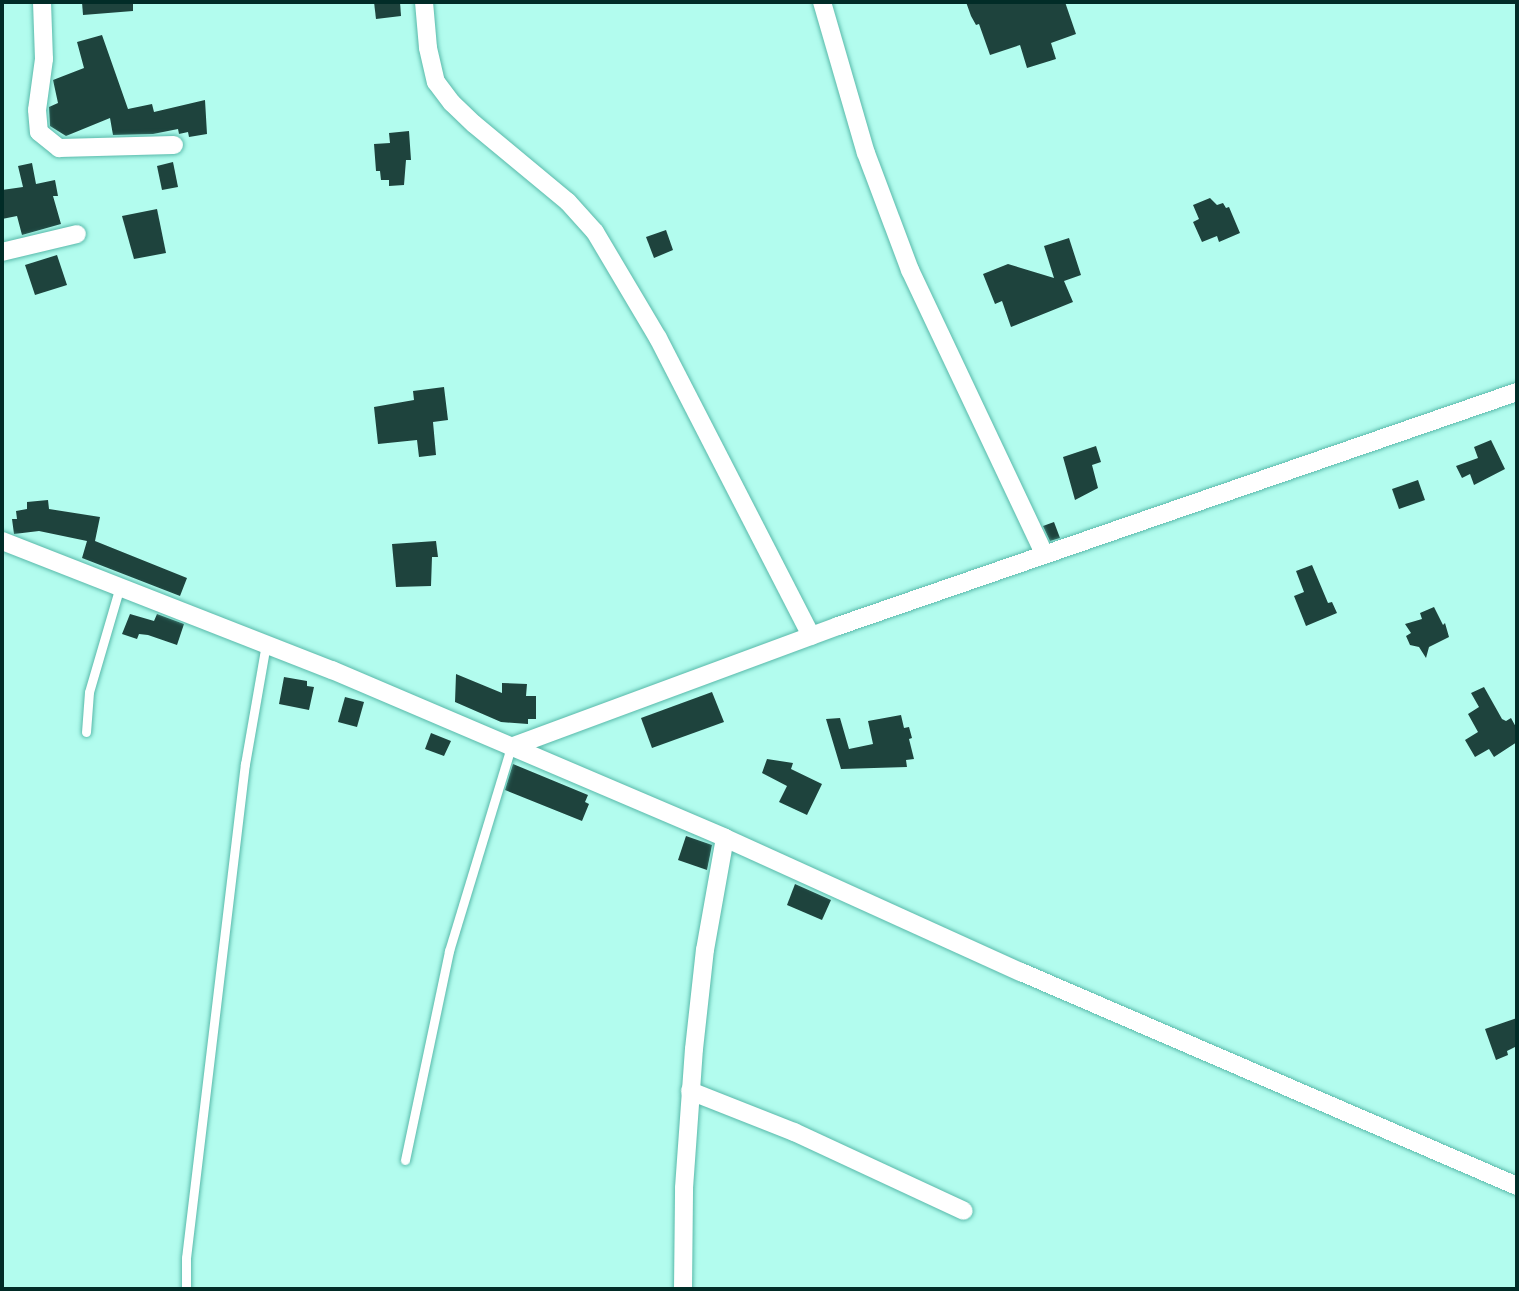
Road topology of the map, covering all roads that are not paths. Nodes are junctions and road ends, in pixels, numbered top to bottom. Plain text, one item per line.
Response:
1 (42, 2) edge
2 (424, 2) edge
3 (822, 2) edge
4 (174, 145) dead end
5 (77, 234) dead end
6 (2, 252) edge
7 (1517, 392) edge
8 (2, 541) edge
9 (1044, 554) junction
10 (120, 586) junction
11 (811, 636) junction
12 (266, 644) junction
13 (86, 732) dead end
14 (511, 747) junction
15 (725, 838) junction
16 (690, 1091) junction
17 (405, 1160) dead end
18 (1517, 1186) edge
19 (964, 1211) dead end
20 (186, 1289) edge
21 (683, 1289) edge

1 - 4 street
2 - 11 street
3 - 9 street
5 - 6 street
7 - 9 street
8 - 10 street
9 - 11 street
10 - 12 street
10 - 13 lane
11 - 14 street
12 - 14 street
12 - 20 lane
14 - 15 street
14 - 17 lane
15 - 16 street
15 - 18 street
16 - 19 street
16 - 21 street

